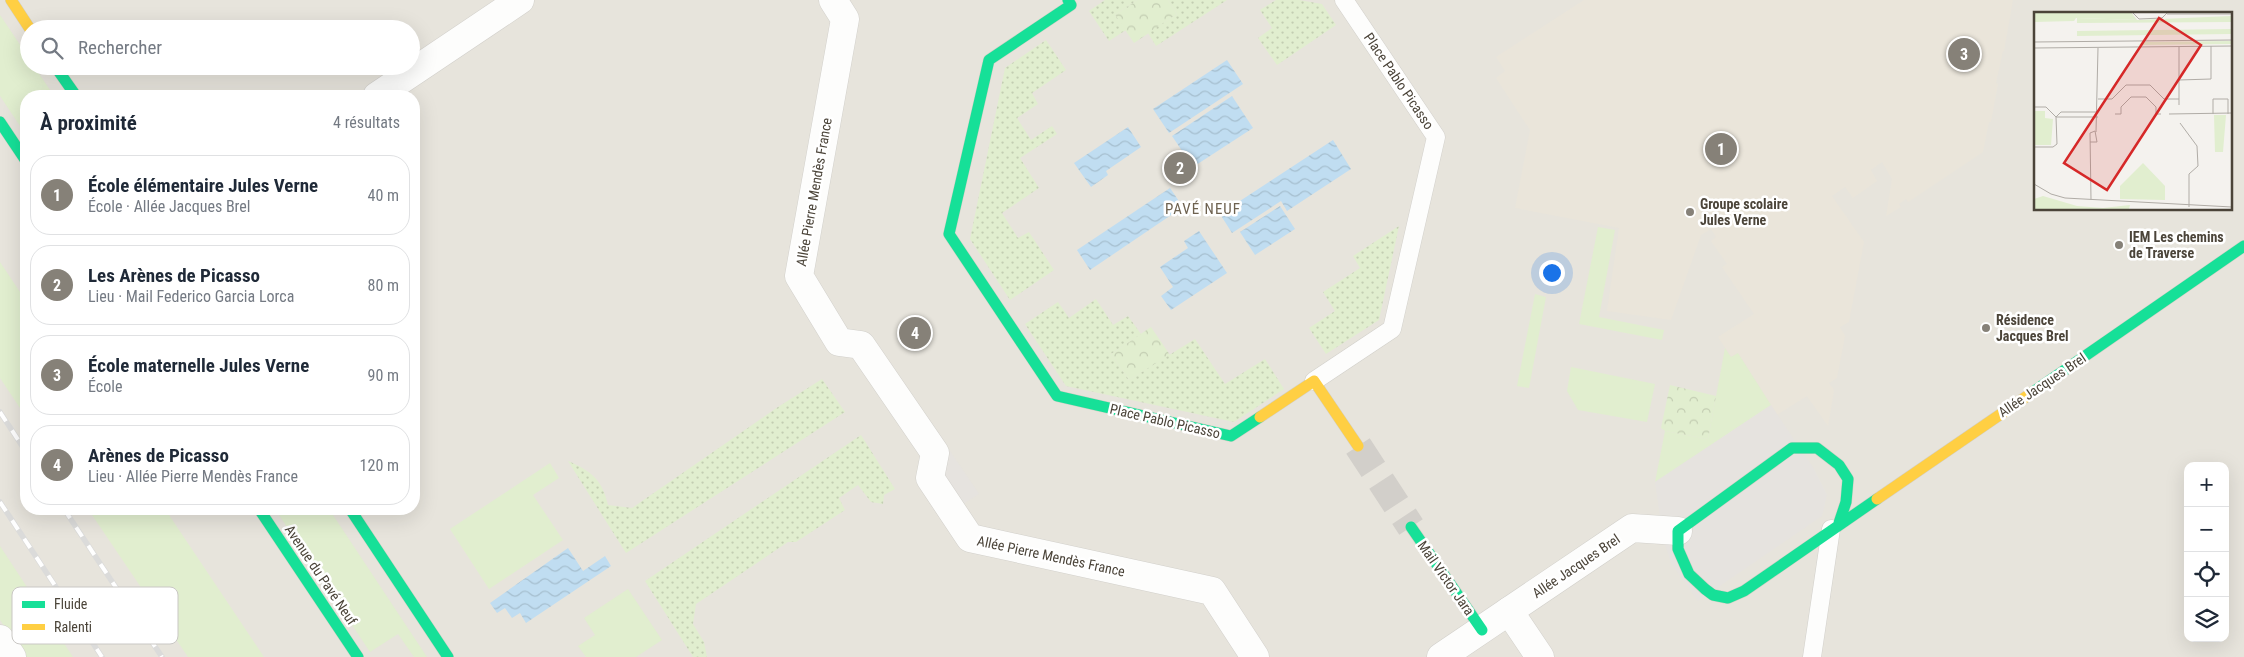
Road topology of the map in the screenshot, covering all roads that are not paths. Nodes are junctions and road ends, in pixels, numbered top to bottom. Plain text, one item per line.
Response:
1 (11, 0) edge
2 (520, 0) edge
3 (833, 0) edge
4 (1344, 0) edge
5 (1073, 2) edge
6 (24, 20) edge
7 (420, 67) edge
8 (62, 75) edge
9 (408, 75) edge
10 (72, 90) edge
11 (386, 90) edge
12 (0, 122) edge
13 (20, 152) edge
14 (2244, 246) edge
15 (1314, 381) junction
16 (1358, 446) tunnel mouth
17 (263, 515) edge
18 (354, 515) edge
19 (1835, 526) junction
20 (1411, 527) tunnel mouth
21 (1678, 531) junction
22 (1509, 611) junction
23 (1482, 630) junction
24 (0, 639) edge
25 (1450, 655) edge
26 (12, 657) edge
27 (358, 657) edge
28 (448, 657) edge
29 (1255, 657) edge
30 (1540, 657) edge
31 (1812, 657) edge

1 - 6 street
2 - 7 street
3 - 29 street, Allée Pierre Mendès France
4 - 15 lane, Place Pablo Picasso
5 - 15 street, Place Pablo Picasso
8 - 10 street
9 - 11 street
12 - 13 street
14 - 19 street, Allée Jacques Brel
15 - 16 street
17 - 27 street, Avenue du Pavé Neuf
18 - 28 street
19 - 21 street, Allée Jacques Brel
19 - 21 street
19 - 31 lane
20 - 23 street, Mail Victor Jara
21 - 22 street, Allée Jacques Brel
22 - 23 street, Allée Jacques Brel
22 - 30 street
23 - 25 street, Allée Jacques Brel
24 - 26 street

